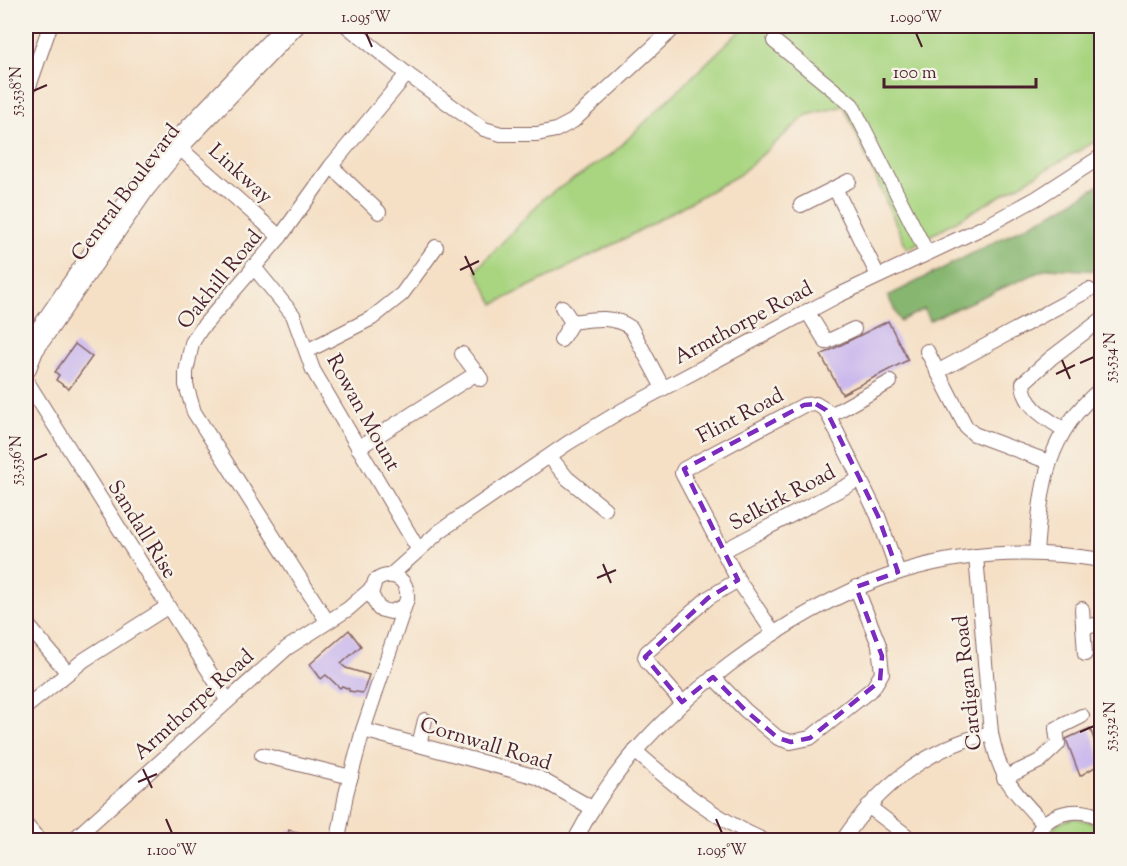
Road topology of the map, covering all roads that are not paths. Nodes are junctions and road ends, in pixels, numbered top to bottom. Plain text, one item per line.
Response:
1 (50, 26) edge
2 (283, 26) edge
3 (298, 26) edge
4 (347, 26) edge
5 (676, 26) edge
6 (774, 41) dead end
7 (26, 52) edge
8 (39, 57) junction
9 (247, 73) junction
10 (407, 74) junction
11 (26, 95) edge
12 (177, 145) junction
13 (1101, 156) edge
14 (331, 166) junction
15 (849, 181) dead end
16 (835, 188) junction
17 (801, 205) dead end
18 (379, 212) dead end
19 (280, 237) junction
20 (436, 247) dead end
21 (100, 248) junction
22 (927, 253) junction
23 (253, 266) junction
24 (878, 276) junction
25 (1089, 290) dead end
26 (562, 308) dead end
27 (807, 311) junction
28 (1101, 319) edge
29 (572, 322) junction
30 (855, 329) dead end
31 (561, 340) dead end
32 (26, 346) edge
33 (307, 351) junction
34 (927, 351) dead end
35 (462, 354) dead end
36 (937, 372) junction
37 (26, 374) edge
38 (890, 382) dead end
39 (663, 388) junction
40 (1101, 388) edge
41 (829, 416) junction
42 (1064, 429) junction
43 (358, 448) junction
44 (550, 457) junction
45 (1049, 462) junction
46 (860, 479) junction
47 (605, 509) dead end
48 (418, 549) junction
49 (723, 551) junction
50 (1036, 553) junction
51 (976, 556) junction
52 (1101, 560) edge
53 (898, 572) junction
54 (391, 575) junction
55 (738, 580) junction
56 (406, 585) junction
57 (856, 587) junction
58 (372, 588) junction
59 (404, 606) junction
60 (167, 608) junction
61 (348, 609) junction
62 (1082, 609) dead end
63 (382, 610) junction
64 (327, 621) junction
65 (26, 623) edge
66 (1101, 624) edge
67 (1083, 627) junction
68 (773, 632) junction
69 (392, 637) junction
70 (1085, 654) dead end
71 (67, 672) junction
72 (714, 677) junction
73 (227, 700) junction
74 (682, 702) junction
75 (26, 707) edge
76 (1082, 716) dead end
77 (425, 720) dead end
78 (363, 730) junction
79 (991, 733) junction
80 (419, 745) junction
81 (635, 751) junction
82 (262, 755) dead end
83 (351, 777) junction
84 (1004, 778) junction
85 (868, 806) junction
86 (592, 808) junction
87 (1101, 819) edge
88 (1044, 824) junction
89 (26, 825) edge
90 (735, 835) edge
91 (906, 835) dead end
92 (78, 839) edge
93 (39, 840) edge
94 (338, 840) edge
95 (575, 840) edge
96 (763, 840) edge
97 (843, 840) edge
98 (1035, 840) edge

1 - 8 street
2 - 9 street, Central Boulevard
3 - 9 street, Central Boulevard
4 - 10 street
5 - 10 street
6 - 22 street
7 - 8 street
8 - 11 street
9 - 12 street, Central Boulevard
10 - 14 street, Oakhill Road
12 - 19 street, Linkway
12 - 21 street, Central Boulevard
13 - 22 street, Armthorpe Road
14 - 18 street
14 - 19 street, Oakhill Road
15 - 16 street
16 - 17 street
16 - 24 street
19 - 23 street, Oakhill Road
20 - 33 street
21 - 32 street, Central Boulevard
21 - 37 street, Central Boulevard
22 - 24 street, Armthorpe Road
23 - 33 street, Rowan Mount
23 - 64 street, Oakhill Road
24 - 27 street, Armthorpe Road
25 - 36 street
26 - 29 street
27 - 30 street
27 - 39 street, Armthorpe Road
28 - 42 street
29 - 31 street
29 - 39 street
33 - 43 street, Rowan Mount
34 - 36 street
35 - 43 street
36 - 45 street
37 - 60 street, Sandall Rise
38 - 41 street
39 - 44 street, Armthorpe Road
40 - 42 street
41 - 46 street
41 - 49 street, Flint Road
42 - 45 street
43 - 48 street, Rowan Mount
44 - 47 street
44 - 48 street, Armthorpe Road
45 - 50 street
46 - 49 street, Selkirk Road
46 - 53 street
48 - 54 street, Armthorpe Road
48 - 56 street
49 - 55 street, Flint Road
50 - 51 street
50 - 52 street
51 - 53 street
51 - 79 street, Cardigan Road
53 - 57 street
54 - 56 street
54 - 58 street
55 - 68 street, Flint Road
55 - 74 street
56 - 59 street
57 - 68 street
57 - 72 street
58 - 61 street, Armthorpe Road
58 - 63 street
59 - 63 street
59 - 69 street
60 - 71 street
60 - 73 street, Sandall Rise
61 - 63 street, Armthorpe Road
61 - 64 street, Armthorpe Road
62 - 67 street
63 - 69 street
64 - 73 street, Armthorpe Road
65 - 71 street
66 - 67 street
67 - 70 street
68 - 72 street
69 - 78 street
71 - 75 street
72 - 74 street
73 - 92 street, Armthorpe Road
74 - 81 street
76 - 84 street
77 - 80 street
78 - 80 street, Cornwall Road
78 - 83 street
79 - 84 street, Cardigan Road
79 - 85 street
80 - 86 street, Cornwall Road
81 - 86 street
81 - 90 street
82 - 83 street
83 - 94 street
84 - 88 street, Cardigan Road
85 - 91 street
85 - 97 street
86 - 95 street
87 - 88 street
88 - 98 street
89 - 93 street
90 - 96 street

